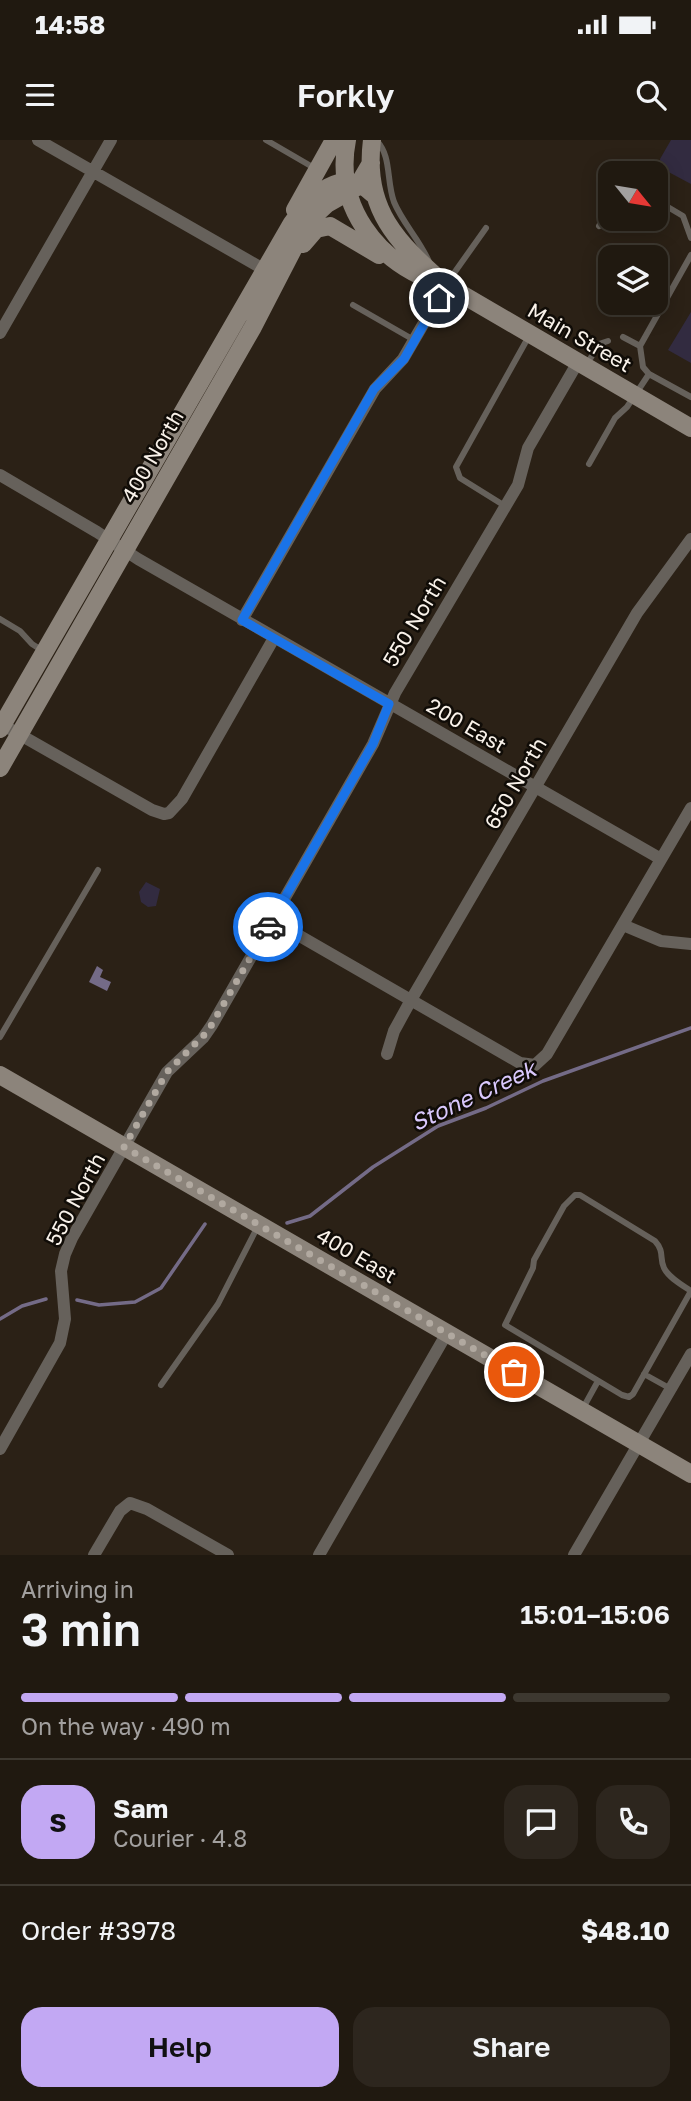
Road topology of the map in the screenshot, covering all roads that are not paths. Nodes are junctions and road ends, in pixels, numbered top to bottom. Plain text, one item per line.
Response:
1 (38, 140) edge
2 (111, 140) edge
3 (266, 140) edge
4 (334, 140) edge
5 (347, 140) edge
6 (374, 140) edge
7 (317, 169) junction
8 (93, 171) junction
9 (357, 188) junction
10 (668, 207) edge
11 (486, 228) dead end
12 (286, 232) junction
13 (691, 238) edge
14 (691, 255) edge
15 (400, 265) junction
16 (276, 270) junction
17 (440, 280) junction
18 (353, 305) dead end
19 (0, 333) edge
20 (530, 334) junction
21 (623, 337) dead end
22 (414, 340) junction
23 (608, 341) dead end
24 (640, 345) junction
25 (582, 364) junction
26 (649, 374) junction
27 (636, 396) junction
28 (691, 397) edge
29 (691, 428) edge
30 (589, 464) dead end
31 (0, 475) edge
32 (505, 506) junction
33 (691, 539) edge
34 (109, 540) junction
35 (125, 551) junction
36 (0, 619) edge
37 (242, 620) junction
38 (274, 638) junction
39 (44, 652) junction
40 (389, 704) junction
41 (1, 727) edge
42 (19, 734) junction
43 (0, 768) edge
44 (535, 786) junction
45 (691, 808) edge
46 (661, 859) junction
47 (98, 870) dead end
48 (272, 920) junction
49 (623, 925) junction
50 (691, 944) edge
51 (411, 1000) junction
52 (0, 1037) edge
53 (387, 1054) dead end
54 (0, 1075) edge
55 (124, 1147) junction
56 (259, 1225) junction
57 (691, 1291) edge
58 (447, 1333) junction
59 (691, 1354) edge
60 (644, 1374) junction
61 (598, 1381) junction
62 (161, 1385) dead end
63 (671, 1389) junction
64 (581, 1410) junction
65 (639, 1444) junction
66 (0, 1449) edge
67 (691, 1474) edge
68 (94, 1555) edge
69 (228, 1555) edge
70 (319, 1555) edge
71 (574, 1555) edge

1 - 8 street
2 - 8 street
3 - 7 lane
4 - 7 main road
5 - 9 main road
6 - 9 main road, Main Street
6 - 17 lane
7 - 12 main road
8 - 16 street
8 - 19 street
9 - 12 main road, 400 North
9 - 15 main road, Main Street
9 - 16 main road, 400 North
9 - 17 main road, Main Street
10 - 13 lane
11 - 17 lane
12 - 16 main road, 400 North
14 - 24 lane
15 - 16 main road
15 - 17 main road, Main Street
16 - 34 main road, 400 North
16 - 35 main road, 400 North
17 - 20 main road, Main Street
17 - 22 street
18 - 22 lane
20 - 25 main road, Main Street
20 - 32 lane
21 - 24 lane
22 - 37 street
23 - 25 lane
24 - 26 lane
25 - 27 main road, Main Street
25 - 32 street, 550 North
26 - 27 lane
26 - 28 lane
27 - 29 main road, Main Street
27 - 30 lane
31 - 34 street, 200 East
32 - 40 street, 550 North
33 - 44 street, 650 North
34 - 35 street, 200 East
34 - 39 main road, 400 North
35 - 37 street, 200 East
35 - 42 main road, 400 North
36 - 39 lane
37 - 38 street, 200 East
38 - 40 street, 200 East
38 - 42 street
39 - 41 main road, 400 North
40 - 44 street, 200 East
40 - 48 street, 550 North
41 - 42 street
42 - 43 main road, 400 North
44 - 46 street, 200 East
44 - 51 street, 650 North
45 - 46 street
46 - 49 street
47 - 52 lane
48 - 51 street
48 - 55 street, 550 North
49 - 50 street
49 - 51 street
51 - 53 street, 650 North
54 - 55 main road, 400 East
55 - 56 main road, 400 East
55 - 66 street, 550 North
56 - 58 main road, 400 East
56 - 62 lane
57 - 60 lane
57 - 61 lane
58 - 64 main road, 400 East
58 - 70 street
59 - 63 street
60 - 61 lane
60 - 63 lane
61 - 64 lane
63 - 65 street
64 - 65 main road, 400 East
65 - 67 main road, 400 East
65 - 71 street
68 - 69 street

